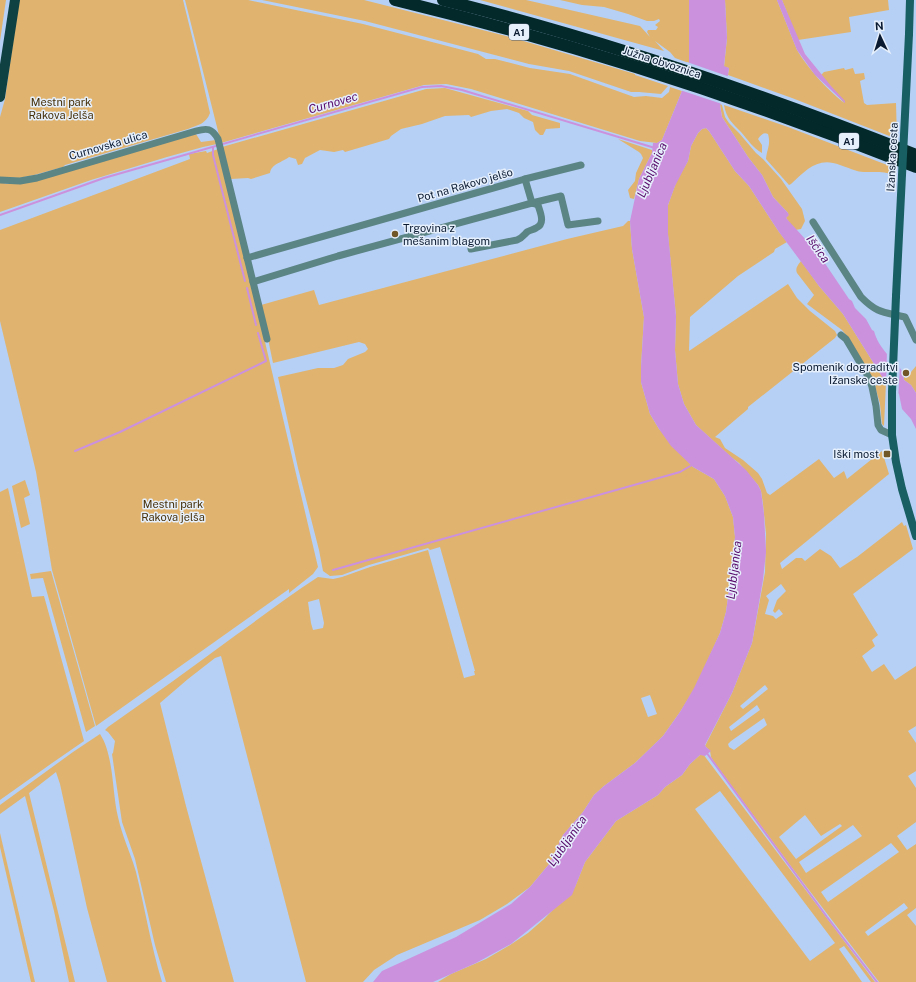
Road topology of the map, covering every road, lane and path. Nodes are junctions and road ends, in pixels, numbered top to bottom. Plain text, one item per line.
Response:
1 (15, 0) edge
2 (395, 0) edge
3 (443, 0) edge
4 (910, 0) edge
5 (913, 16) edge
6 (642, 63) junction
7 (0, 98) edge
8 (782, 110) junction
9 (916, 155) edge
10 (581, 165) dead end
11 (916, 167) edge
12 (525, 179) junction
13 (0, 180) edge
14 (532, 203) junction
15 (598, 221) dead end
16 (813, 222) dead end
17 (471, 249) dead end
18 (247, 258) junction
19 (253, 282) junction
20 (896, 315) junction
21 (841, 335) dead end
22 (267, 339) dead end
23 (916, 340) edge
24 (892, 435) junction
25 (916, 536) edge

1 - 7 main road
2 - 6 highway, Južna obvoznica / A1
3 - 6 highway, Južna obvoznica / A1
4 - 5 main road, Ižanska cesta
5 - 20 main road, Ižanska cesta, bridge
6 - 8 highway, Južna obvoznica / A1
8 - 9 highway, Južna obvoznica / A1
8 - 11 highway, Južna obvoznica / A1
10 - 12 street
12 - 14 street, Pot na Rakovo jelšo
12 - 18 street, Pot na Rakovo jelšo
13 - 18 street, Curnovska ulica
14 - 15 street
14 - 17 street, Pot na Rakovo jelšo
14 - 19 street
16 - 20 street
18 - 19 street
19 - 22 street
20 - 23 street
20 - 24 main road, Ižanska cesta
21 - 24 street
24 - 25 main road, Ižanska cesta

